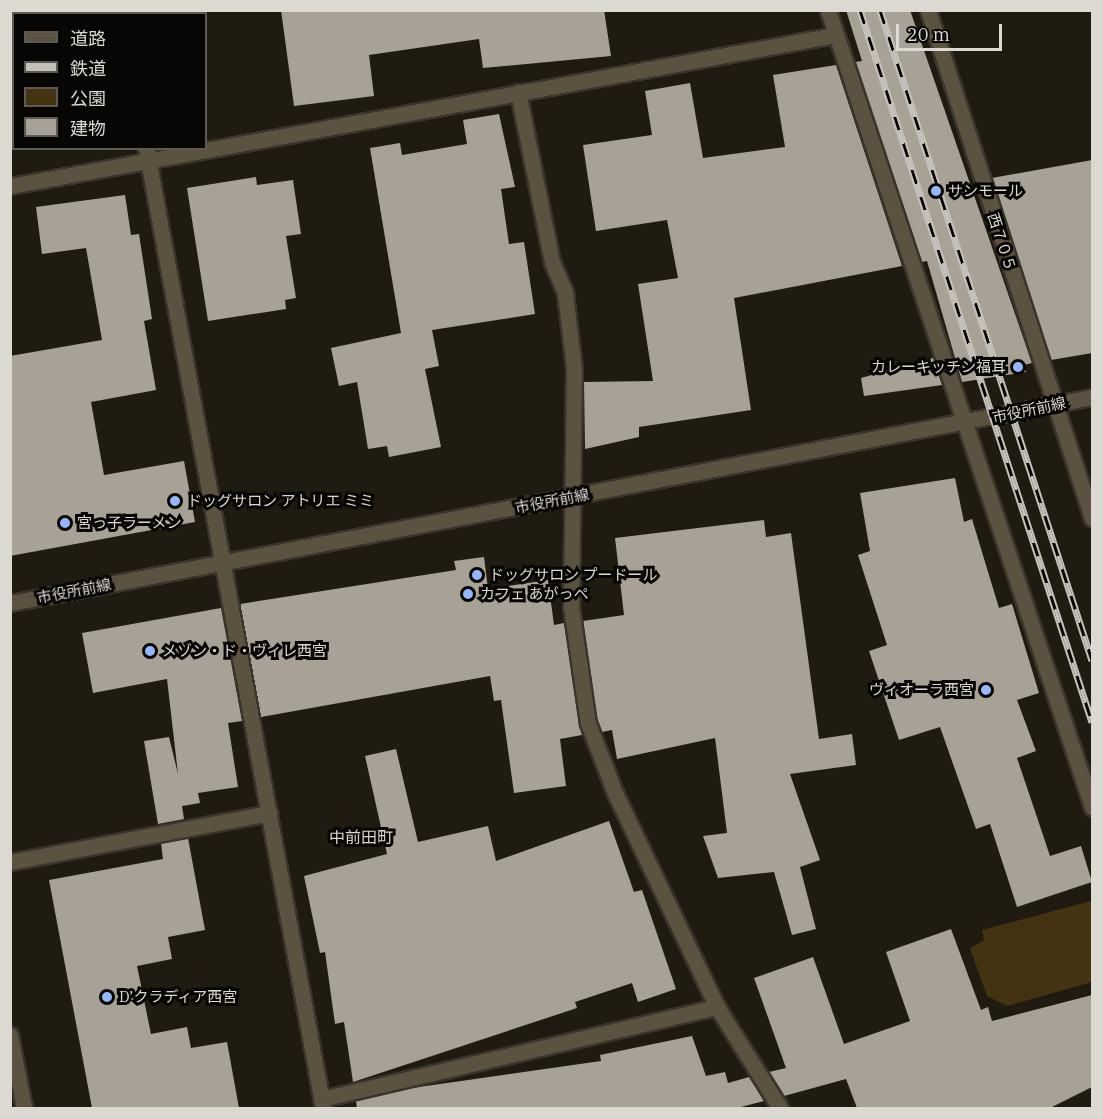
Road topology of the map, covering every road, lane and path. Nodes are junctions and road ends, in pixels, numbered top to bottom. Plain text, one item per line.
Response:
1 (828, 10) edge
2 (928, 10) edge
3 (835, 35) junction
4 (518, 92) junction
5 (207, 146) edge
6 (183, 150) edge
7 (148, 156) edge
8 (10, 186) edge
9 (1092, 397) edge
10 (1054, 404) junction
11 (965, 423) junction
12 (570, 498) junction
13 (1092, 518) edge
14 (223, 562) junction
15 (10, 603) edge
16 (1092, 807) edge
17 (269, 813) junction
18 (10, 862) edge
19 (717, 1007) junction
20 (10, 1035) edge
21 (322, 1104) edge
22 (24, 1108) edge
23 (780, 1108) edge

1 - 3 street
2 - 10 street, 西７０５
3 - 4 street
3 - 11 street
4 - 5 street
4 - 12 street
6 - 7 street
7 - 8 street
7 - 14 street
9 - 10 street, 市役所前線
10 - 11 street, 市役所前線
10 - 13 street, 西７０５
11 - 12 street, 市役所前線
11 - 16 street
12 - 14 street, 市役所前線
12 - 19 street
14 - 15 street, 市役所前線
14 - 17 street
17 - 18 street
17 - 21 street
19 - 21 street
19 - 23 street
20 - 22 street

